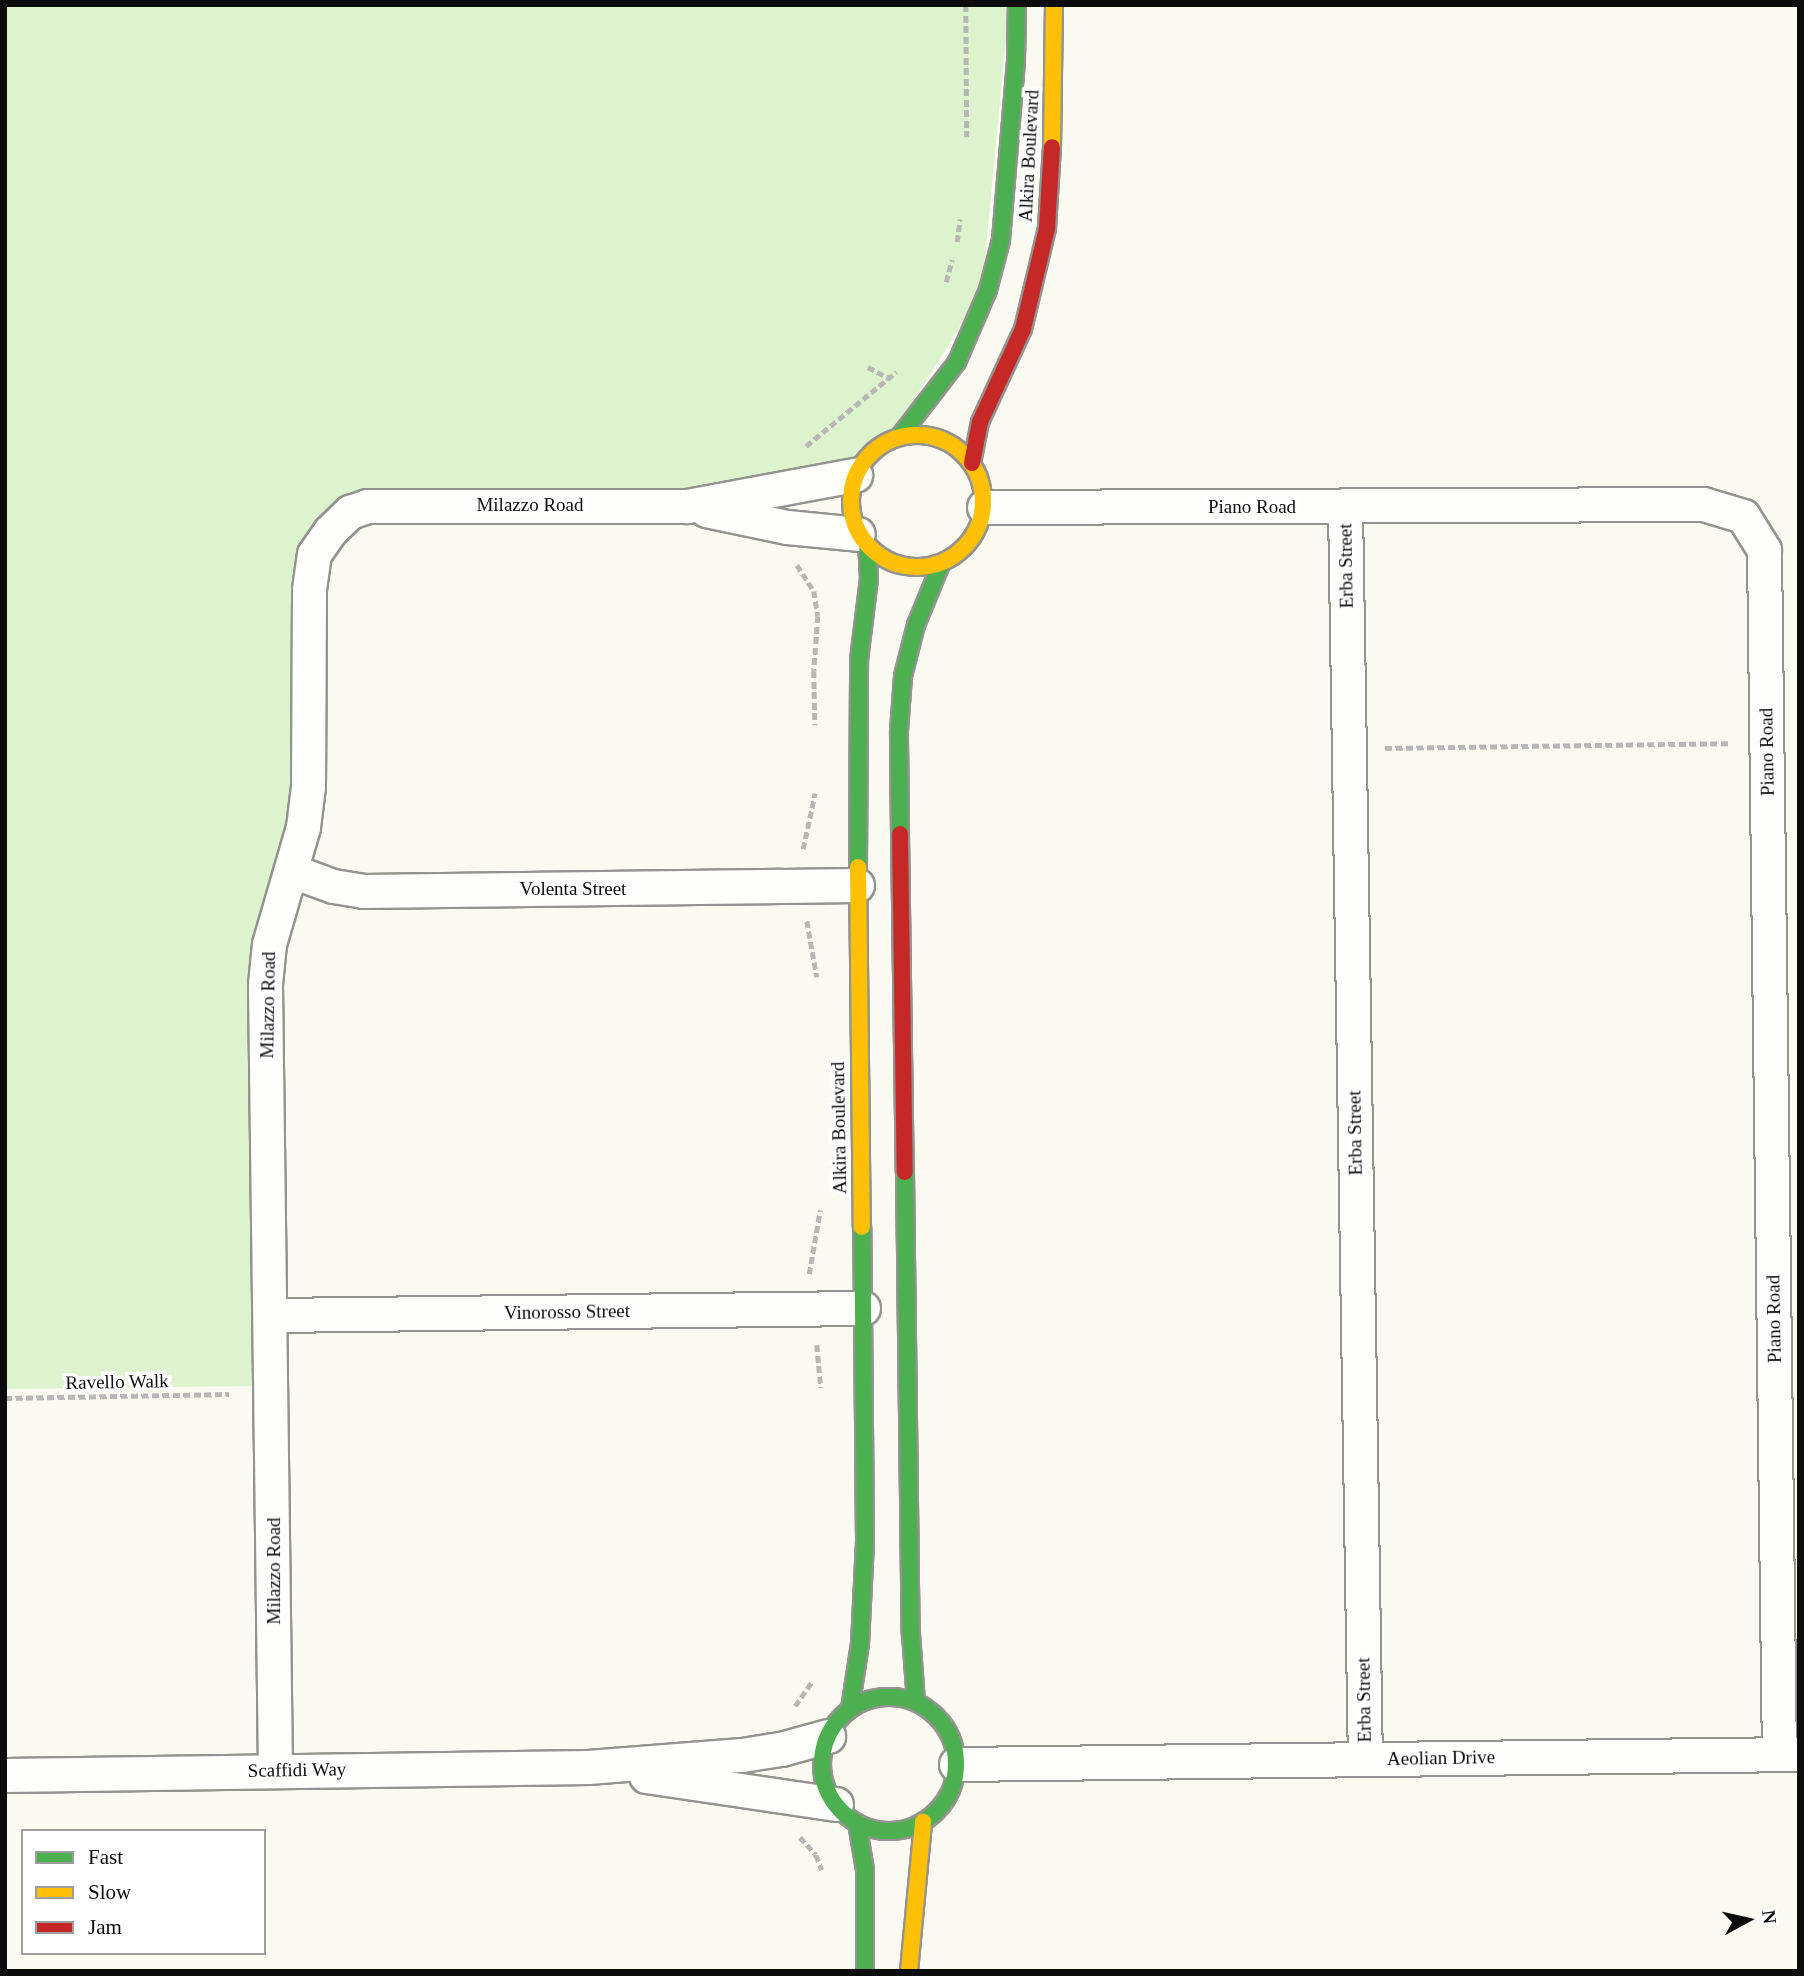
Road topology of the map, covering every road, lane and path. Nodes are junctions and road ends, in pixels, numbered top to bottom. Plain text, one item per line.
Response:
1 (1017, 5) edge
2 (1054, 5) edge
3 (900, 436) junction
4 (972, 463) junction
5 (855, 475) junction
6 (687, 506) junction
7 (1345, 506) junction
8 (984, 507) junction
9 (862, 540) junction
10 (941, 564) junction
11 (1766, 743) junction
12 (1349, 748) junction
13 (292, 872) junction
14 (857, 885) junction
15 (1784, 908) edge
16 (863, 1308) junction
17 (272, 1315) junction
18 (1786, 1334) edge
19 (229, 1394) dead end
20 (5, 1398) edge
21 (916, 1702) junction
22 (850, 1709) junction
23 (828, 1736) junction
24 (1789, 1754) edge
25 (1365, 1759) junction
26 (956, 1764) junction
27 (588, 1767) junction
28 (275, 1770) junction
29 (5, 1775) edge
30 (847, 1814) junction
31 (923, 1822) junction
32 (865, 1971) edge
33 (909, 1971) edge

1 - 3 street, Alkira Boulevard
2 - 4 street, Alkira Boulevard
3 - 4 street
3 - 5 street
4 - 8 street
5 - 6 street, Milazzo Road
5 - 9 street
6 - 9 street, Milazzo Road
6 - 13 street, Milazzo Road
7 - 8 street, Piano Road
7 - 11 street, Piano Road
7 - 12 street, Erba Street
8 - 10 street
9 - 10 street
9 - 14 street, Alkira Boulevard
10 - 21 street
11 - 12 path
11 - 15 street, Piano Road
12 - 25 street, Erba Street
13 - 14 street, Volenta Street
13 - 17 street, Milazzo Road
14 - 16 street, Alkira Boulevard
15 - 18 street, Piano Road
16 - 17 street, Vinorosso Street
16 - 22 street, Alkira Boulevard
17 - 28 street, Milazzo Road
18 - 24 street, Piano Road
19 - 20 path, Ravello Walk
21 - 22 street
21 - 26 street
22 - 23 street
23 - 27 street, Scaffidi Way
23 - 30 street
24 - 25 street, Aeolian Drive
25 - 26 street, Aeolian Drive
26 - 31 street
27 - 28 street, Scaffidi Way
27 - 30 street, Scaffidi Way
28 - 29 street, Scaffidi Way
30 - 31 street
30 - 32 street
31 - 33 street

